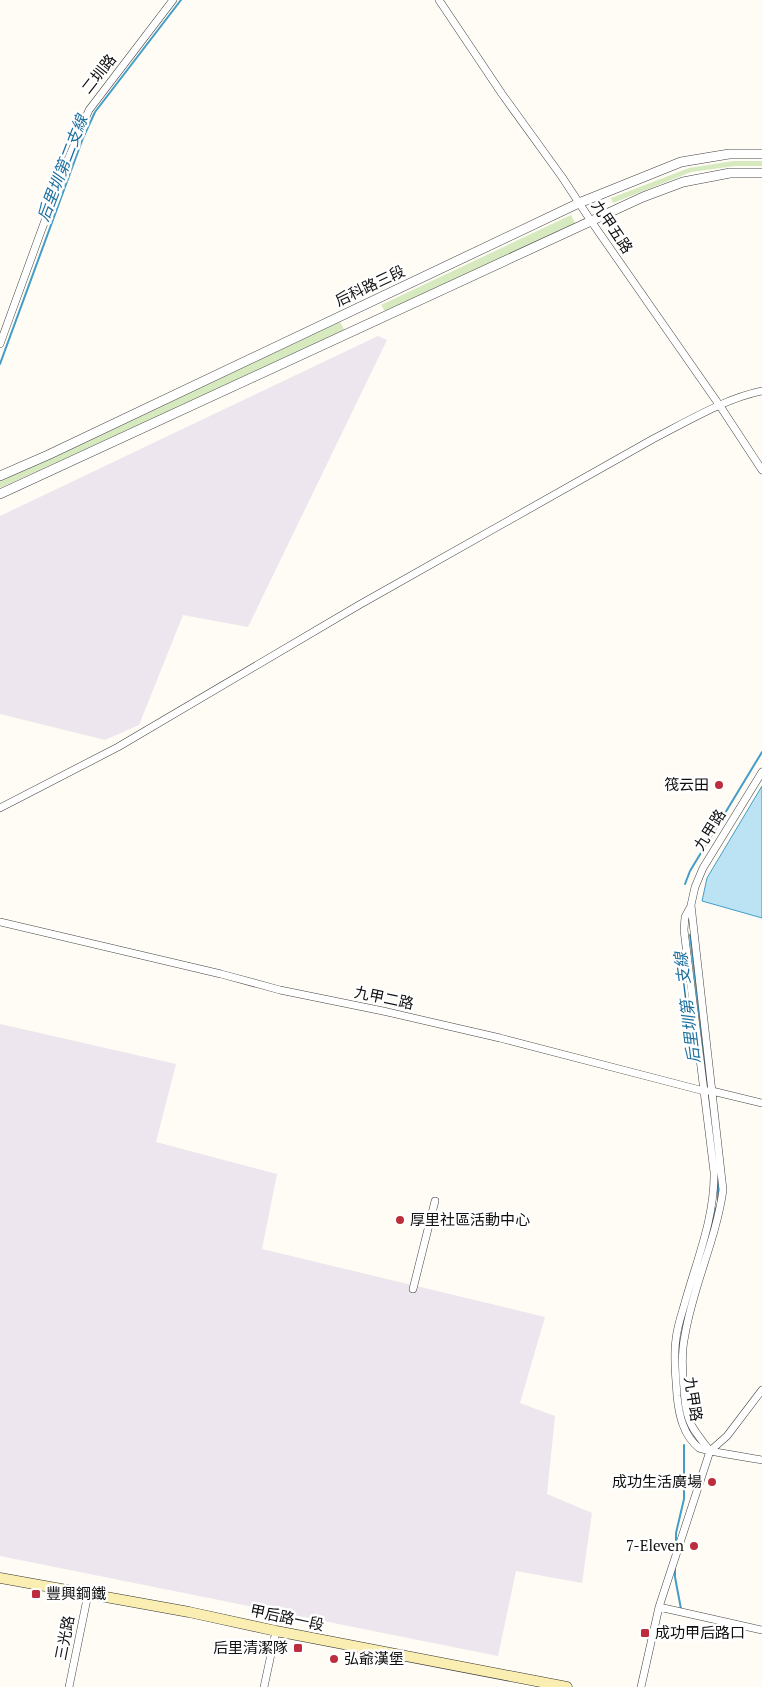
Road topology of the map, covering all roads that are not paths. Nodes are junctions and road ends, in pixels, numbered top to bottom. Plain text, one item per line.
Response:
1 (173, 0) edge
2 (439, 0) edge
3 (762, 154) edge
4 (762, 173) edge
5 (580, 203) junction
6 (591, 221) junction
7 (0, 344) edge
8 (762, 390) edge
9 (720, 406) junction
10 (762, 470) edge
11 (0, 476) edge
12 (0, 494) edge
13 (762, 772) edge
14 (0, 808) edge
15 (691, 905) junction
16 (0, 922) edge
17 (704, 1091) junction
18 (712, 1091) junction
19 (762, 1103) edge
20 (435, 1201) dead end
21 (413, 1289) dead end
22 (762, 1390) edge
23 (710, 1451) junction
24 (762, 1460) edge
25 (0, 1578) edge
26 (88, 1594) junction
27 (659, 1606) junction
28 (762, 1630) edge
29 (276, 1631) junction
30 (537, 1684) edge
31 (70, 1687) edge
32 (264, 1687) edge
33 (567, 1687) edge
34 (641, 1687) edge

1 - 7 street, 二圳路
2 - 5 street, 九甲五路
3 - 5 street, 后科路三段
4 - 6 street
5 - 6 street, 九甲五路
5 - 11 street, 后科路三段
6 - 9 street, 九甲五路
6 - 12 street
8 - 9 street
9 - 10 street, 九甲五路
9 - 14 street
13 - 15 street, 九甲路
15 - 17 street, 九甲路
15 - 18 street, 九甲路
16 - 17 street, 九甲二路
17 - 18 street, 九甲二路
17 - 23 street, 九甲路
18 - 19 street, 九甲二路
18 - 23 street, 九甲路
20 - 21 street
22 - 23 street
23 - 24 street
23 - 27 street
25 - 26 main road, 甲后路一段
26 - 29 main road, 甲后路一段
26 - 31 street, 三光路
27 - 28 street
27 - 34 street
29 - 30 main road, 甲后路一段
29 - 32 street
30 - 33 main road, 甲后路一段

